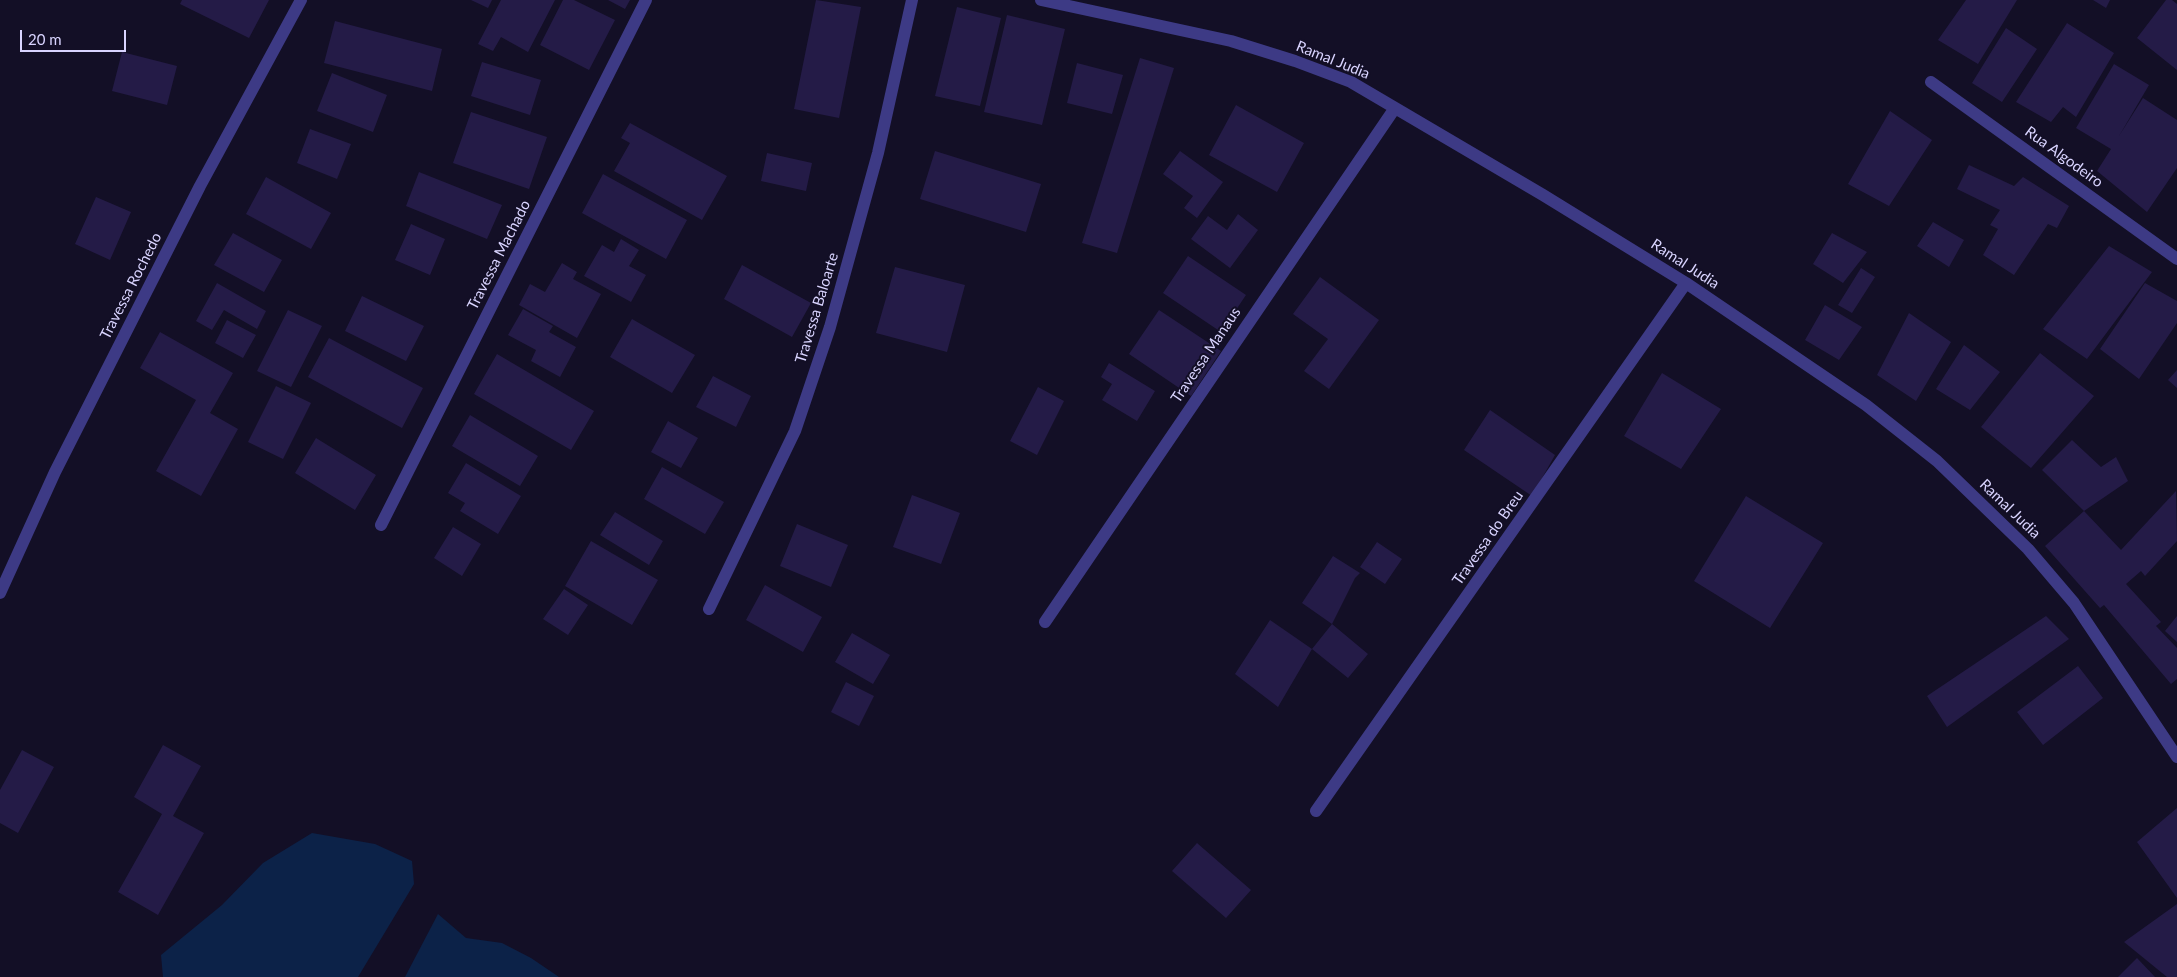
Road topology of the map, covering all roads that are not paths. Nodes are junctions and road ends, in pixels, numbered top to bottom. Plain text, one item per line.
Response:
1 (301, 0) edge
2 (646, 0) edge
3 (912, 0) edge
4 (1041, 0) edge
5 (1931, 82) dead end
6 (1395, 108) junction
7 (2177, 259) edge
8 (1686, 283) junction
9 (381, 525) dead end
10 (0, 592) edge
11 (709, 609) dead end
12 (1044, 622) dead end
13 (2177, 757) edge
14 (1316, 812) dead end

1 - 10 street, Travessa Rochedo
2 - 9 street, Travessa Machado
3 - 11 street, Travessa Baloarte
4 - 6 street, Ramal Judia
5 - 7 street, Rua Algodeiro
6 - 8 street, Ramal Judia
6 - 12 street, Travessa Manaus
8 - 13 street, Ramal Judia
8 - 14 street, Travessa do Breu

